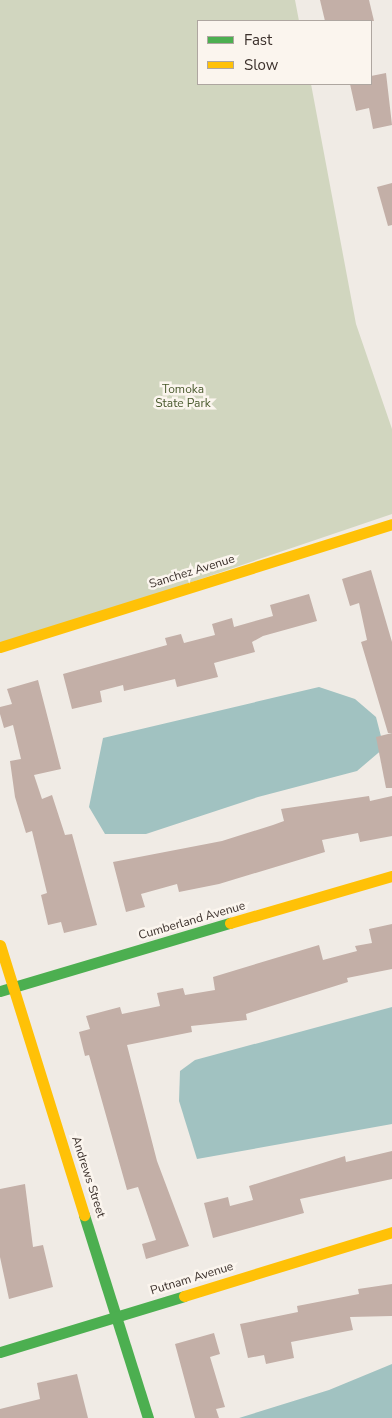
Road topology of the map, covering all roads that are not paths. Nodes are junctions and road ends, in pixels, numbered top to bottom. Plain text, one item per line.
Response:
1 (392, 524) edge
2 (0, 647) edge
3 (392, 876) edge
4 (0, 945) edge
5 (13, 987) junction
6 (0, 991) edge
7 (392, 1232) edge
8 (118, 1315) junction
9 (0, 1352) edge
10 (148, 1418) edge

1 - 2 street, Sanchez Avenue
3 - 5 street, Cumberland Avenue
4 - 5 street, Andrews Street
5 - 6 street, Cumberland Avenue
5 - 8 street, Andrews Street
7 - 8 street, Putnam Avenue
8 - 9 street, Putnam Avenue
8 - 10 street, Andrews Street

